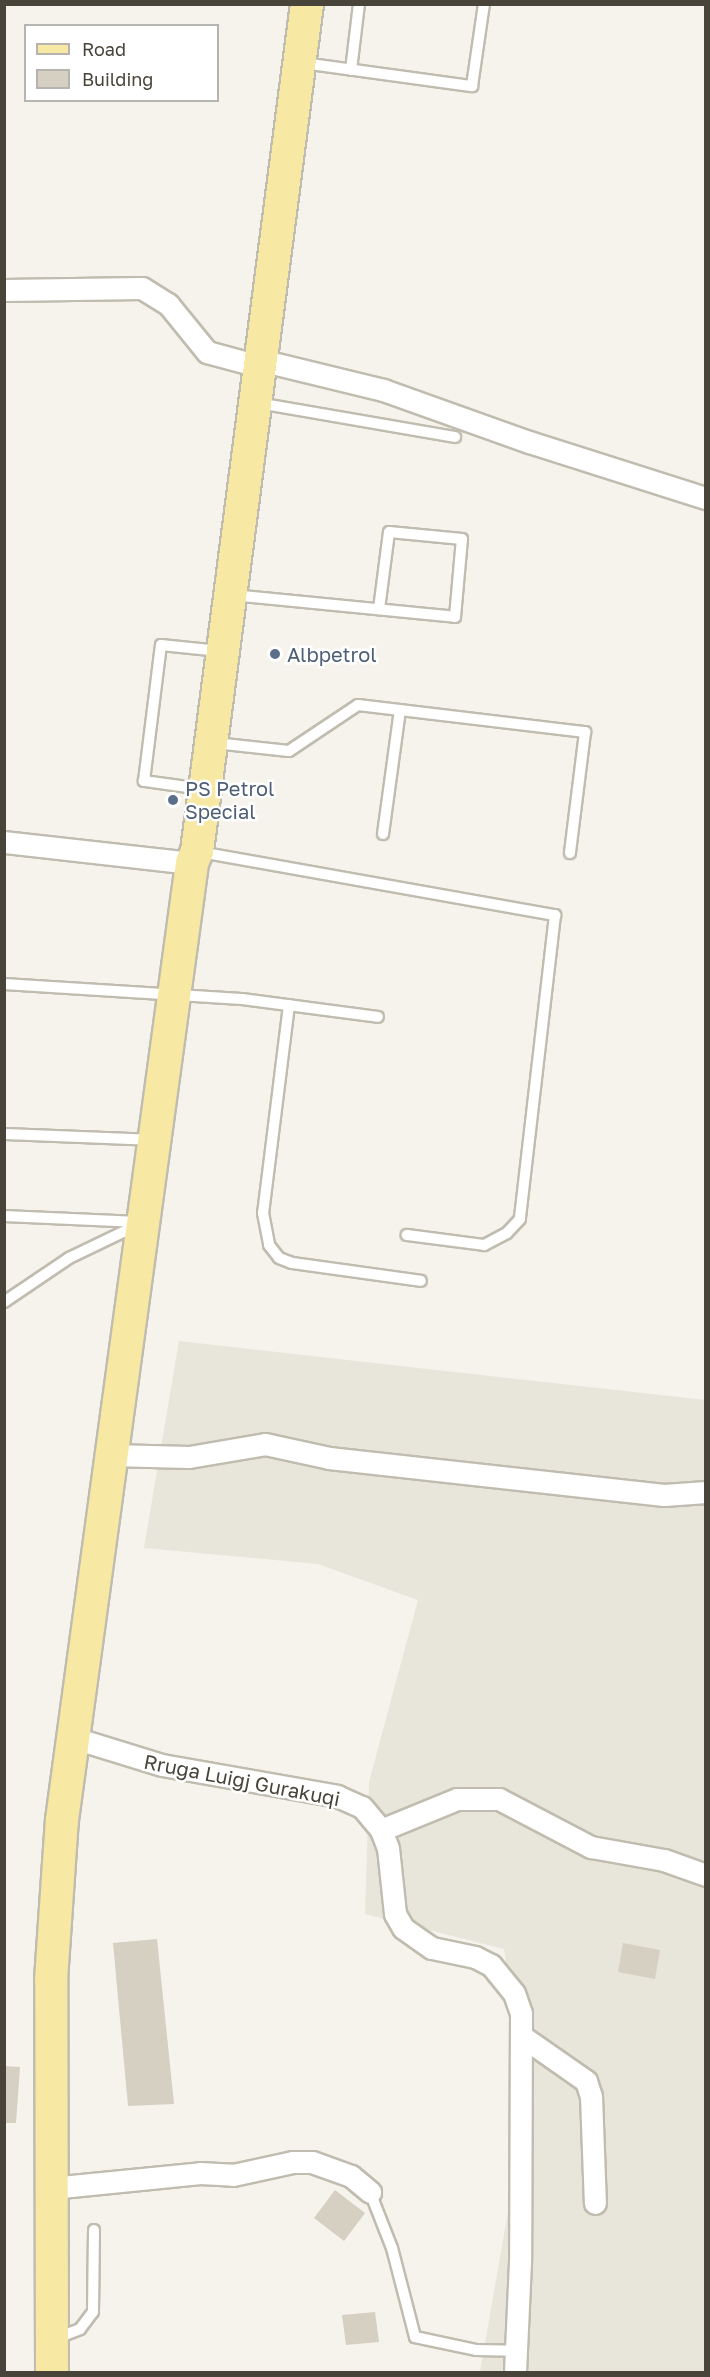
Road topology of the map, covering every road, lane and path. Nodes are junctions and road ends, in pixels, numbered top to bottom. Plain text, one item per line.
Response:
1 (307, 4) edge
2 (359, 4) edge
3 (484, 4) edge
4 (299, 63) junction
5 (351, 70) junction
6 (4, 290) edge
7 (260, 363) junction
8 (254, 402) junction
9 (455, 437) dead end
10 (705, 498) edge
11 (229, 594) junction
12 (379, 609) junction
13 (221, 651) junction
14 (400, 710) junction
15 (209, 742) junction
16 (202, 789) junction
17 (383, 834) dead end
18 (4, 842) edge
19 (570, 854) dead end
20 (195, 857) junction
21 (4, 984) edge
22 (175, 995) junction
23 (289, 1005) junction
24 (378, 1017) dead end
25 (4, 1134) edge
26 (154, 1141) junction
27 (4, 1216) edge
28 (142, 1222) junction
29 (407, 1235) dead end
30 (421, 1281) dead end
31 (4, 1302) edge
32 (110, 1455) junction
33 (705, 1492) edge
34 (71, 1737) junction
35 (381, 1830) junction
36 (705, 1875) edge
37 (523, 2037) junction
38 (51, 2188) junction
39 (370, 2192) joint
40 (595, 2203) dead end
41 (94, 2230) dead end
42 (52, 2340) junction
43 (515, 2351) junction
44 (52, 2373) edge
45 (515, 2373) edge

1 - 4 main road
2 - 5 lane
3 - 5 lane
4 - 5 lane
4 - 7 main road
6 - 7 street
7 - 8 main road
7 - 10 street
8 - 9 lane
8 - 11 main road
11 - 12 lane
11 - 13 main road
12 - 12 lane
13 - 15 main road
13 - 16 lane
14 - 15 lane
14 - 17 lane
14 - 19 lane
15 - 16 main road
16 - 20 main road
18 - 20 street
20 - 22 main road
20 - 29 lane
21 - 22 lane
22 - 23 lane
22 - 26 main road
23 - 24 lane
23 - 30 lane
25 - 26 lane
26 - 28 main road
27 - 28 lane
28 - 31 lane
28 - 32 main road
32 - 33 street
32 - 34 main road
34 - 35 street, Rruga Luigj Gurakuqi
34 - 38 main road
35 - 36 street
35 - 37 street
37 - 40 street
37 - 43 street
38 - 39 street
38 - 42 main road
39 - 43 lane
41 - 42 lane
42 - 44 main road
43 - 45 street

